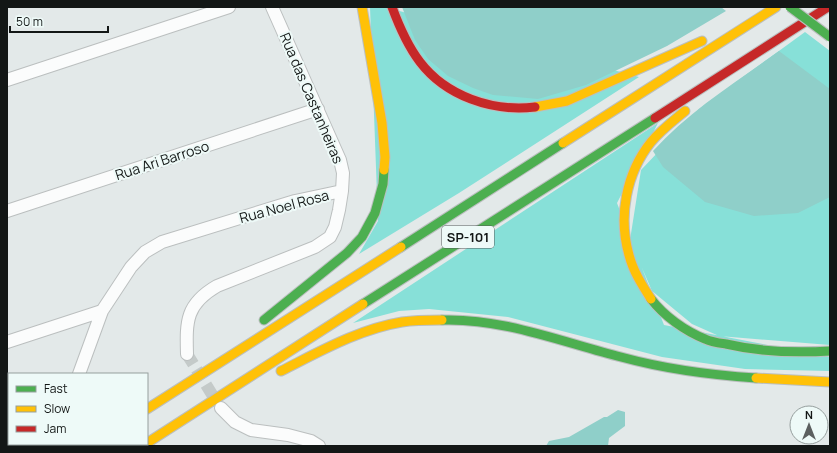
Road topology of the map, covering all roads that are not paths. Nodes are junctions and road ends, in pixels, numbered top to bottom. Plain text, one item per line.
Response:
1 (229, 7) edge
2 (272, 7) edge
3 (362, 7) edge
4 (392, 7) edge
5 (790, 7) edge
6 (828, 7) edge
7 (773, 9) edge
8 (789, 31) junction
9 (830, 37) edge
10 (7, 80) edge
11 (318, 109) junction
12 (342, 191) junction
13 (7, 211) edge
14 (102, 311) junction
15 (255, 327) dead end
16 (7, 342) edge
17 (236, 342) dead end
18 (830, 351) edge
19 (187, 354) tunnel mouth
20 (80, 373) edge
21 (273, 375) dead end
22 (259, 381) dead end
23 (830, 382) edge
24 (175, 391) junction
25 (148, 408) edge
26 (202, 408) junction
27 (221, 408) tunnel mouth
28 (148, 443) edge
29 (319, 446) edge

1 - 10 street
2 - 11 street, Rua das Castanheiras
3 - 15 highway
4 - 7 highway
5 - 9 highway, bridge
6 - 8 highway, SP-101
7 - 24 highway, SP-101
8 - 18 highway
8 - 26 highway, SP-101
11 - 12 street, Rua das Castanheiras
11 - 13 street, Rua Ari Barroso
12 - 14 street, Rua Noel Rosa
12 - 19 street, Rua Noel Rosa
14 - 16 street
14 - 20 street, Rua Noel Rosa
17 - 24 highway
21 - 23 highway
22 - 26 highway
24 - 25 highway, SP-101
26 - 28 highway, SP-101
27 - 29 street

